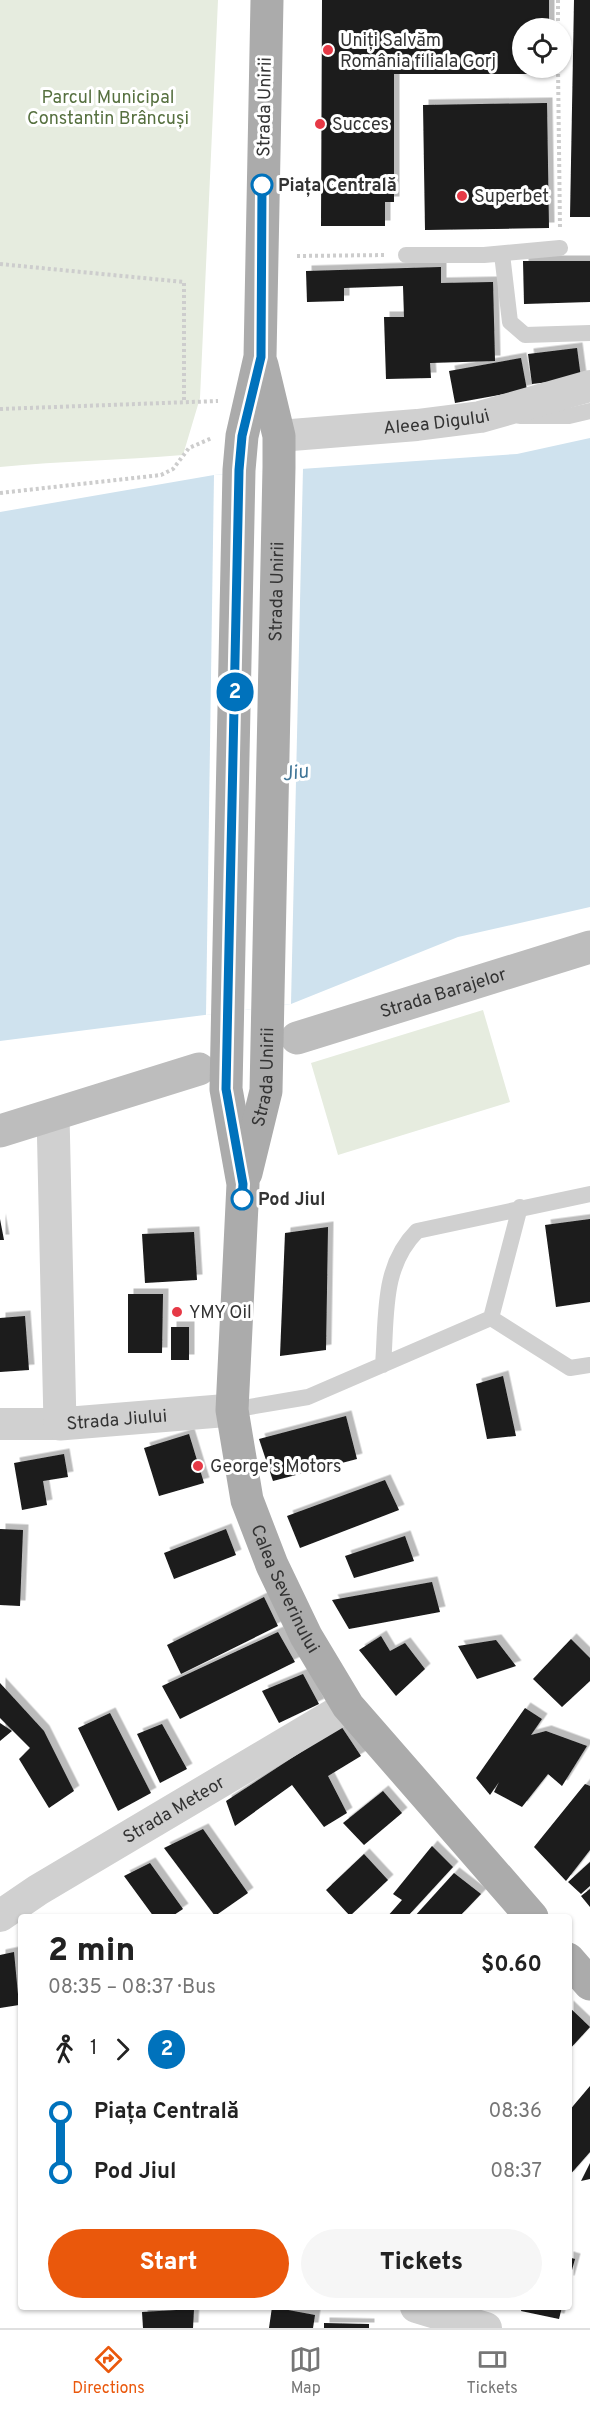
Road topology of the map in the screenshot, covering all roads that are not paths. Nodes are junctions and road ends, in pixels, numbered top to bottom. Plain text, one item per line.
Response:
1 (267, 0) edge
2 (560, 248) road end
3 (502, 254) junction
4 (406, 255) dead end
5 (590, 333) edge
6 (261, 357) junction
7 (590, 386) edge
8 (590, 411) edge
9 (480, 417) junction
10 (279, 452) junction
11 (590, 947) edge
12 (297, 1038) dead end
13 (199, 1069) dead end
14 (52, 1115) junction
15 (0, 1131) edge
16 (243, 1184) junction
17 (590, 1194) edge
18 (520, 1207) junction
19 (491, 1318) junction
20 (383, 1365) junction
21 (590, 1365) edge
22 (232, 1410) junction
23 (0, 1424) edge
24 (60, 1424) junction
25 (348, 1706) junction
26 (529, 1914) edge
27 (0, 1916) edge
28 (572, 1964) edge
29 (590, 1984) edge
30 (426, 2310) edge
31 (486, 2328) edge

1 - 6 main road, Strada Unirii
2 - 3 lane
3 - 4 lane
3 - 5 lane
6 - 10 main road, Strada Unirii
6 - 16 main road, Strada Unirii
7 - 9 street, Aleea Digului
8 - 9 lane
9 - 10 street, Aleea Digului
10 - 16 main road, Strada Unirii
11 - 12 main road, Strada Barajelor
13 - 14 main road
14 - 15 main road
14 - 24 street
16 - 22 main road, Calea Severinului
17 - 18 lane
18 - 19 lane
18 - 20 lane
19 - 20 lane
19 - 21 lane
20 - 22 lane
22 - 24 street, Strada Jiului
22 - 25 main road, Calea Severinului
23 - 24 street, Strada Jiului
25 - 26 main road, Calea Severinului
25 - 27 street, Strada Meteor
28 - 29 main road
30 - 31 street

